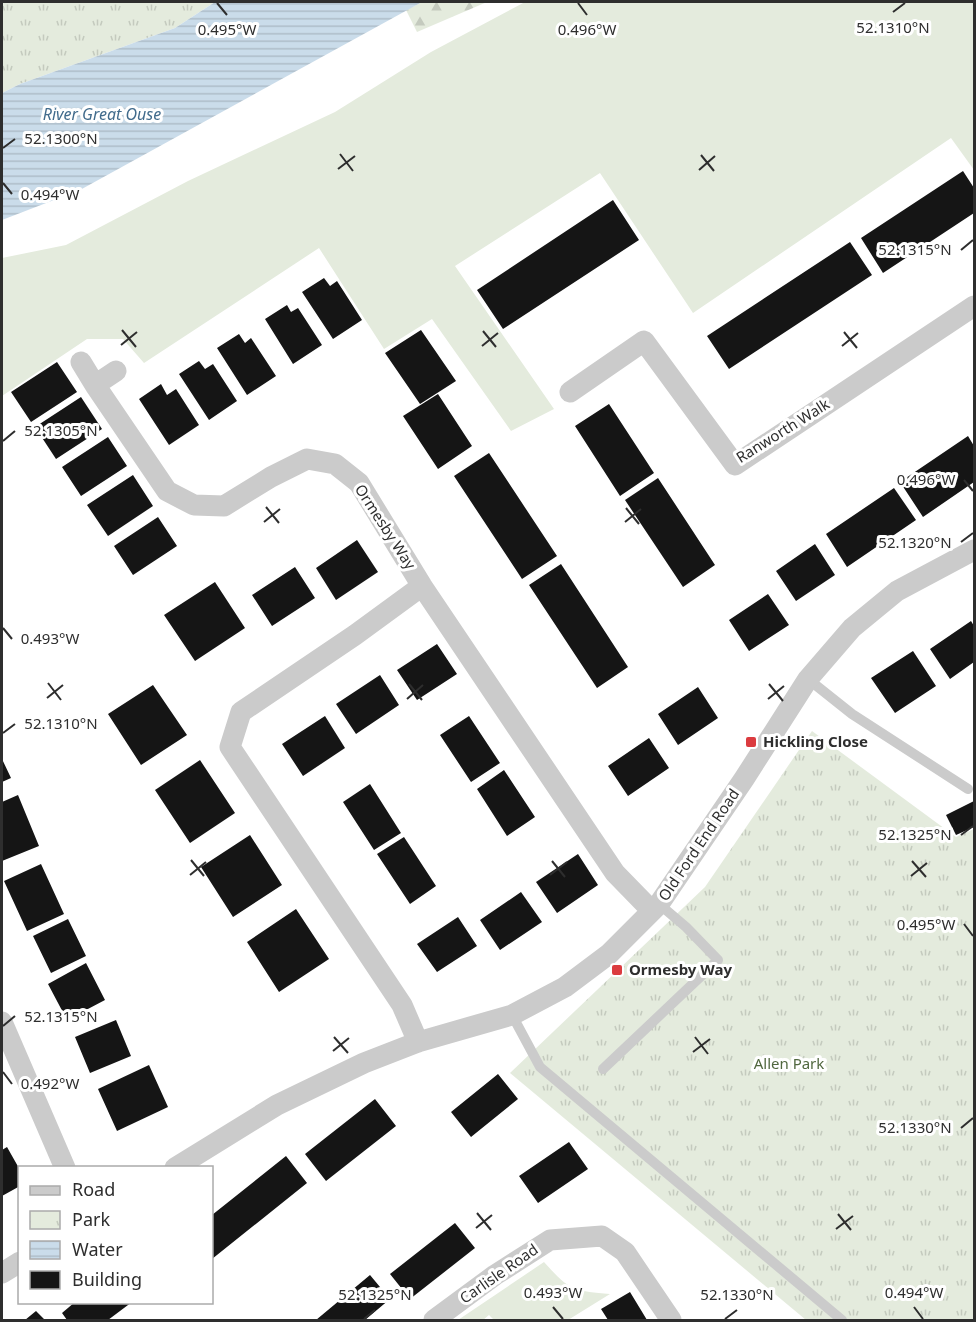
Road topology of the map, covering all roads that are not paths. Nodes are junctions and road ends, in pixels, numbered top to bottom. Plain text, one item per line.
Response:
1 (975, 306) edge
2 (81, 363) dead end
3 (117, 371) dead end
4 (95, 385) junction
5 (570, 392) dead end
6 (975, 550) edge
7 (422, 586) junction
8 (808, 679) junction
9 (968, 789) dead end
10 (656, 907) junction
11 (512, 1015) junction
12 (2, 1022) edge
13 (418, 1042) junction
14 (603, 1069) dead end
15 (65, 1166) edge
16 (177, 1166) edge
17 (18, 1263) edge
18 (2, 1273) edge
19 (434, 1320) edge
20 (671, 1320) edge
21 (842, 1320) edge

1 - 5 street, Ranworth Walk
2 - 4 street, Ormesby Way
3 - 4 street
4 - 7 street, Ormesby Way
6 - 8 street, Old Ford End Road
7 - 10 street, Ormesby Way
7 - 13 street, Ormesby Way
8 - 9 lane
8 - 10 street, Old Ford End Road
10 - 11 street, Old Ford End Road
10 - 14 lane
11 - 13 street, Old Ford End Road
11 - 21 lane
12 - 15 street
13 - 16 street, Old Ford End Road
17 - 18 street
19 - 20 street, Carlisle Road

